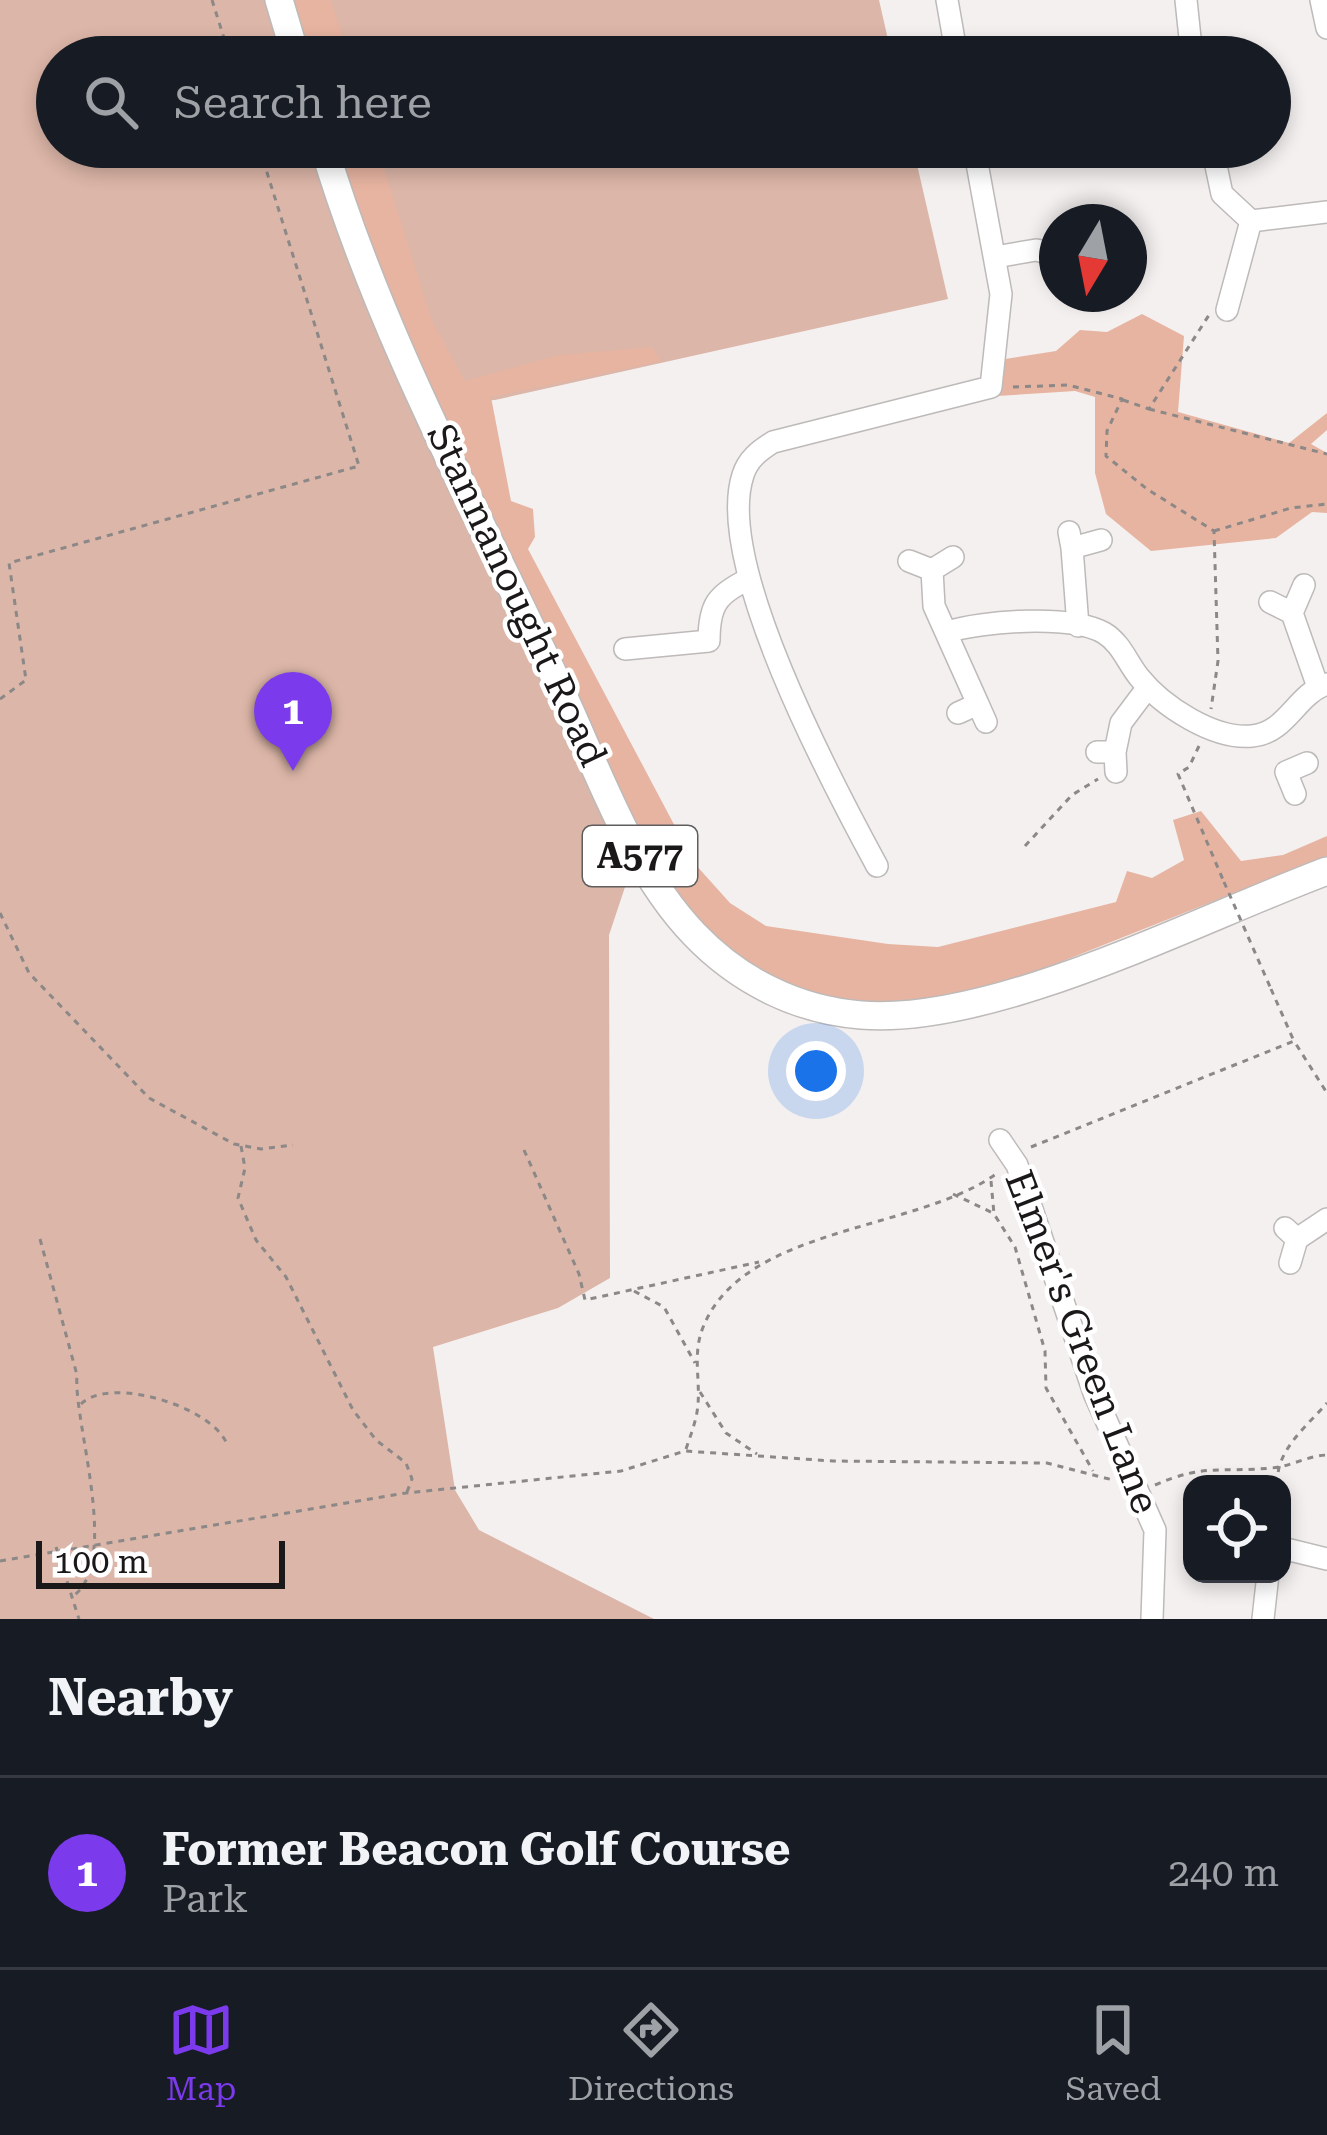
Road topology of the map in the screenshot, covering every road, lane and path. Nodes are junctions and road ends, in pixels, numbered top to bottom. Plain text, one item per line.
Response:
1 (212, 0) edge
2 (279, 0) edge
3 (946, 0) edge
4 (1186, 0) edge
5 (1321, 0) edge
6 (1327, 28) edge
7 (223, 36) edge
8 (290, 36) edge
9 (953, 36) edge
10 (1190, 36) edge
11 (266, 168) edge
12 (330, 168) edge
13 (978, 168) edge
14 (1216, 168) edge
15 (1327, 212) edge
16 (1251, 220) junction
17 (1039, 251) edge
18 (994, 257) junction
19 (1226, 314) joint
20 (988, 388) junction
21 (1122, 399) junction
22 (1149, 409) junction
23 (1327, 454) edge
24 (1327, 504) edge
25 (1214, 531) junction
26 (1101, 540) dead end
27 (953, 557) dead end
28 (909, 561) dead end
29 (932, 570) junction
30 (749, 579) junction
31 (1304, 585) dead end
32 (1270, 602) dead end
33 (1292, 613) junction
34 (1078, 626) junction
35 (947, 632) junction
36 (625, 649) dead end
37 (1323, 686) edge
38 (1148, 687) junction
39 (0, 699) edge
40 (974, 713) dead end
41 (1208, 726) junction
42 (1270, 731) junction
43 (1109, 759) joint
44 (1296, 776) dead end
45 (1025, 846) dead end
46 (877, 866) dead end
47 (1327, 871) edge
48 (0, 913) edge
49 (1294, 1041) junction
50 (1327, 1094) edge
51 (293, 1145) dead end
52 (241, 1146) junction
53 (1005, 1147) junction
54 (524, 1150) dead end
55 (992, 1178) junction
56 (952, 1194) junction
57 (994, 1214) junction
58 (1327, 1219) edge
59 (40, 1239) dead end
60 (760, 1262) junction
61 (1290, 1263) dead end
62 (634, 1290) junction
63 (696, 1364) junction
64 (698, 1384) junction
65 (1327, 1403) edge
66 (81, 1404) junction
67 (226, 1442) dead end
68 (685, 1451) junction
69 (1327, 1455) edge
70 (764, 1457) junction
71 (1276, 1468) junction
72 (1094, 1472) junction
73 (1277, 1475) edge
74 (1141, 1491) junction
75 (406, 1493) junction
76 (94, 1542) junction
77 (56, 1547) junction
78 (1291, 1550) edge
79 (1327, 1559) edge
80 (0, 1561) edge
81 (1267, 1583) edge
82 (72, 1597) junction
83 (79, 1619) edge
84 (1152, 1619) edge
85 (1263, 1619) edge

1 - 7 path
2 - 8 main road
3 - 9 street
4 - 10 street
5 - 6 street
11 - 39 path
12 - 47 main road, Stannanought Road / A577
13 - 18 street
14 - 16 street
15 - 16 street
16 - 19 street
17 - 18 street
18 - 20 street
19 - 22 path
20 - 21 path
20 - 30 street
21 - 22 path
21 - 25 path
22 - 23 path
24 - 25 path
25 - 41 path
26 - 34 street
27 - 29 street
28 - 29 street
29 - 35 street
30 - 36 street
30 - 46 street
31 - 33 street
32 - 33 street
33 - 37 street
34 - 35 street
34 - 38 street
35 - 40 street
37 - 42 street
38 - 41 street
38 - 43 street
41 - 42 street
41 - 49 path, bridge
42 - 44 street
43 - 45 path
48 - 52 path
49 - 50 path
49 - 53 path
51 - 52 path
52 - 75 path
53 - 55 path
53 - 74 street, Elmer's Green Lane
54 - 62 path
55 - 56 path
55 - 57 path
56 - 57 path
56 - 60 path
57 - 72 path
58 - 61 street
59 - 66 path
60 - 62 path
60 - 63 path
62 - 63 path
63 - 64 path
64 - 68 path
64 - 70 path
65 - 71 path
66 - 67 path
66 - 76 path
68 - 70 path
68 - 75 path
69 - 71 path
70 - 72 path
71 - 73 path
71 - 74 path
72 - 74 path
74 - 84 street, Elmer's Green Lane
75 - 76 path
76 - 77 path
76 - 82 path
77 - 80 path
77 - 82 path
78 - 79 street
81 - 85 street
82 - 83 path

